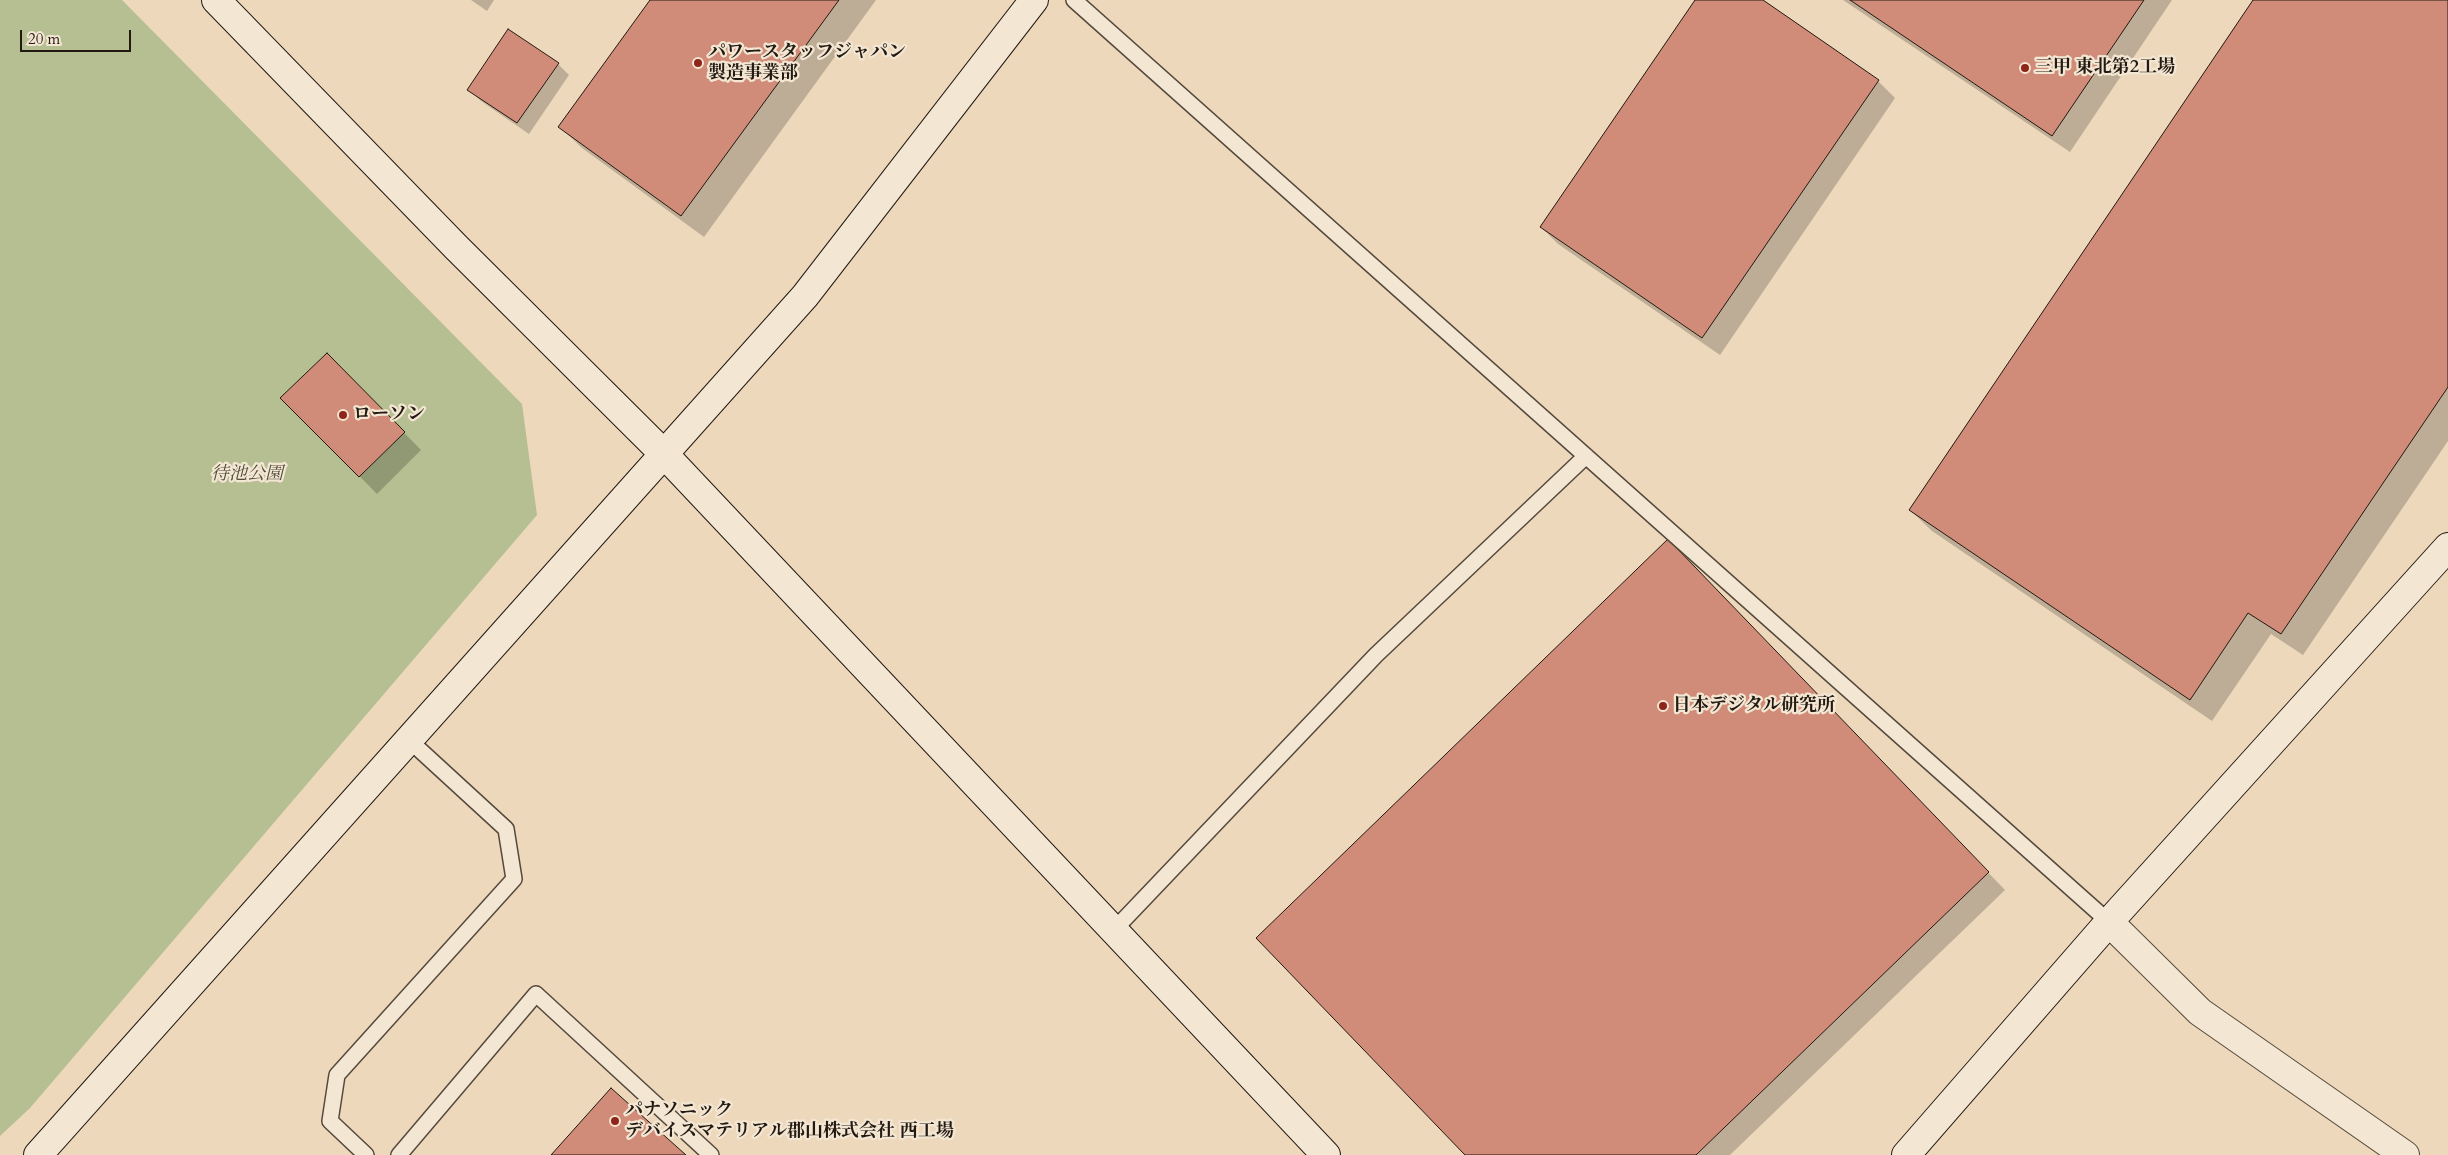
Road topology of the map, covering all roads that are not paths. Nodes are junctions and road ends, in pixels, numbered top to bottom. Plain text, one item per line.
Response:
1 (216, 0) edge
2 (1034, 0) edge
3 (1074, 0) edge
4 (664, 454) junction
5 (1586, 456) junction
6 (2448, 547) edge
7 (409, 740) junction
8 (2108, 922) junction
9 (1114, 930) junction
10 (38, 1155) edge
11 (366, 1155) edge
12 (399, 1155) edge
13 (711, 1155) edge
14 (1326, 1155) edge
15 (1906, 1155) edge
16 (2405, 1155) edge

1 - 4 street
2 - 4 street
3 - 5 lane
4 - 7 street
4 - 9 street
5 - 8 lane
5 - 9 lane
6 - 8 street
7 - 10 street
7 - 11 lane
8 - 15 street
8 - 16 street
9 - 14 street
12 - 13 lane

